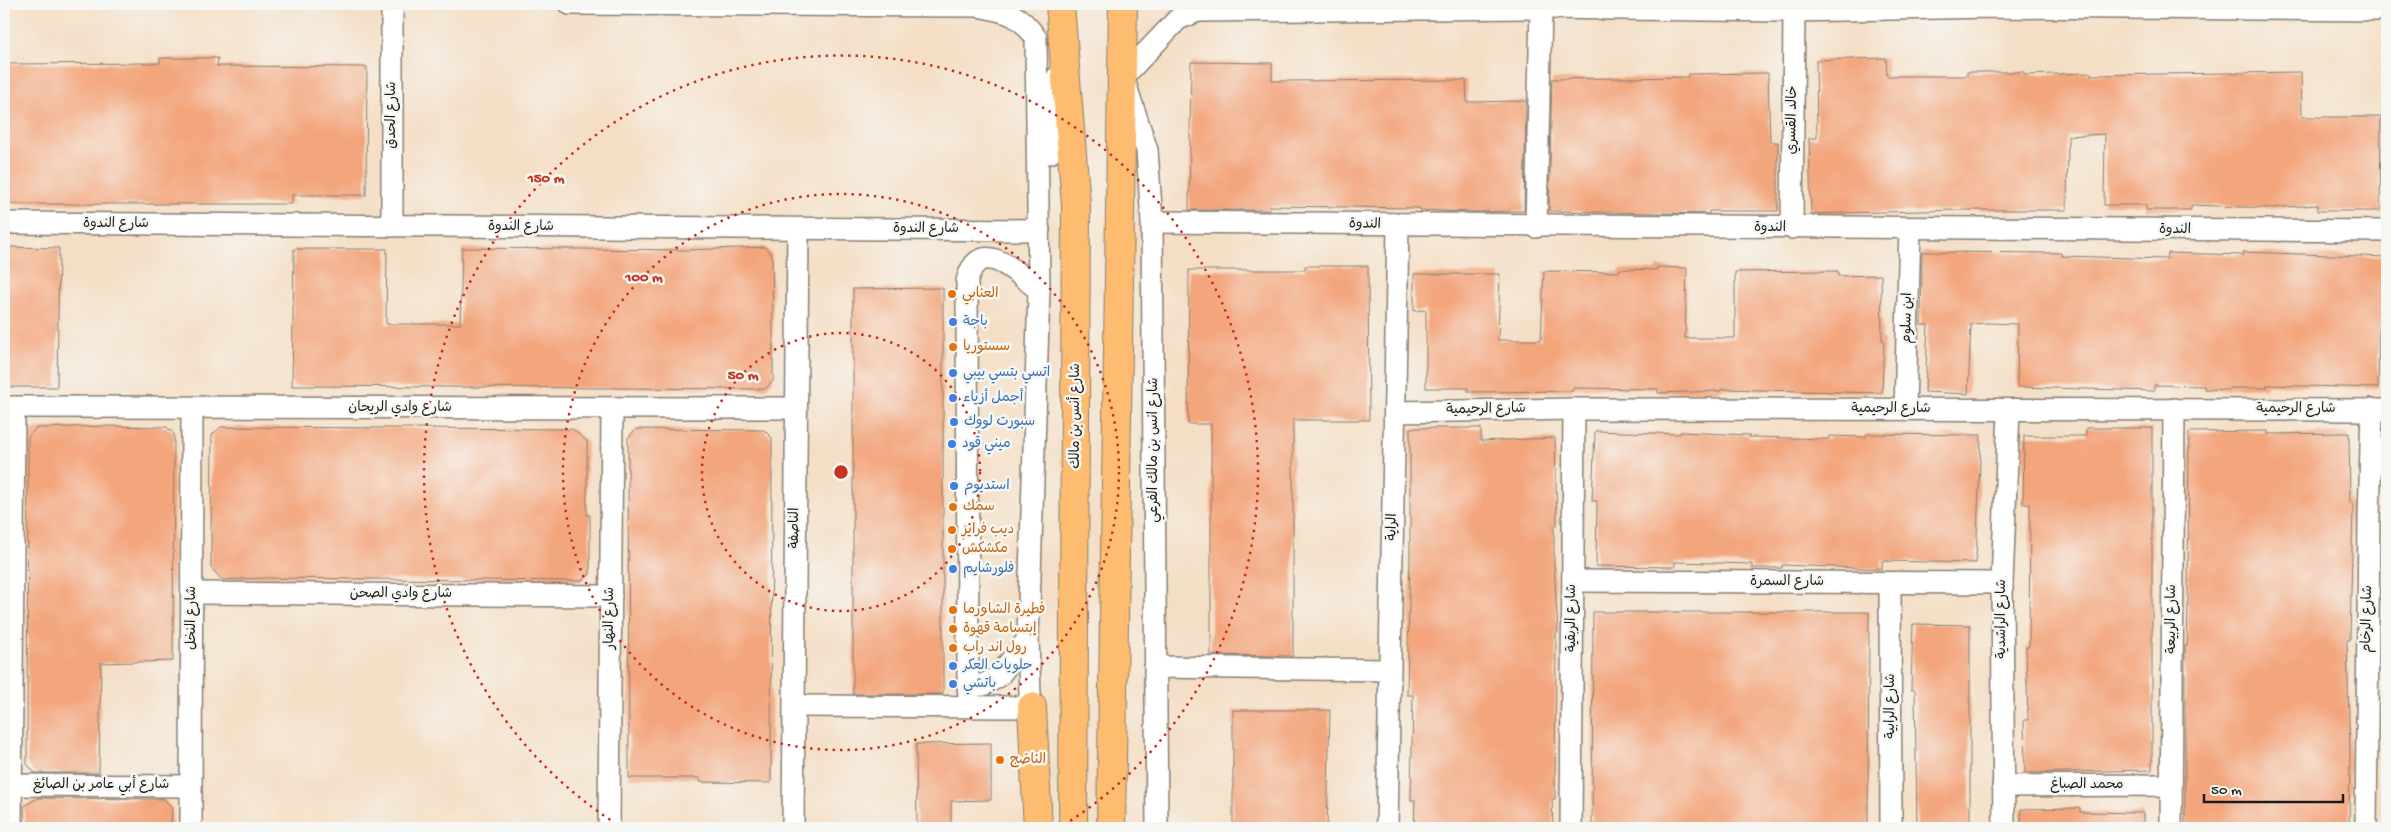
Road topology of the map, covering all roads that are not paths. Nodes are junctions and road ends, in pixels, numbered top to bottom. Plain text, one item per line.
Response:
1 (392, 4) edge
2 (570, 4) edge
3 (1124, 4) edge
4 (1177, 4) edge
5 (1935, 6) edge
6 (1987, 6) edge
7 (1541, 8) junction
8 (2387, 10) edge
9 (1794, 11) junction
10 (1198, 12) junction
11 (1060, 16) edge
12 (1123, 77) junction
13 (1152, 222) junction
14 (4, 223) edge
15 (392, 226) junction
16 (1398, 226) junction
17 (1536, 226) junction
18 (798, 228) junction
19 (1792, 228) junction
20 (1910, 228) junction
21 (1039, 230) junction
22 (2387, 231) edge
23 (1039, 290) junction
24 (9, 408) edge
25 (192, 408) junction
26 (612, 408) junction
27 (796, 408) junction
28 (1574, 408) junction
29 (1906, 409) junction
30 (2174, 409) junction
31 (2009, 410) junction
32 (2380, 410) edge
33 (1395, 412) junction
34 (2378, 519) edge
35 (1572, 582) junction
36 (1890, 583) junction
37 (2002, 583) junction
38 (192, 593) junction
39 (610, 596) junction
40 (1028, 639) junction
41 (1156, 667) junction
42 (1390, 670) junction
43 (968, 685) junction
44 (794, 706) junction
45 (970, 706) junction
46 (1032, 707) junction
47 (8, 744) edge
48 (11, 785) junction
49 (2171, 785) junction
50 (191, 786) junction
51 (2004, 786) junction
52 (10, 828) edge
53 (191, 828) edge
54 (610, 828) edge
55 (793, 828) edge
56 (1029, 828) edge
57 (1038, 828) edge
58 (1073, 828) edge
59 (1111, 828) edge
60 (1144, 828) edge
61 (1156, 828) edge
62 (1387, 828) edge
63 (1571, 828) edge
64 (1891, 828) edge
65 (2004, 828) edge
66 (2171, 828) edge
67 (2366, 828) edge

1 - 15 street, شارع الحدق
2 - 21 street
3 - 12 main road
4 - 10 street
5 - 6 street
5 - 9 street
6 - 8 street
7 - 9 street
7 - 10 street
7 - 17 street
9 - 19 street, خالد القسري
10 - 12 street
11 - 23 street
11 - 58 main road, شارع أنس بن مالك
12 - 13 street, شارع انس بن مالك الفرعي
12 - 59 main road
13 - 16 street, الندوة
13 - 41 street, شارع انس بن مالك الفرعي
14 - 15 street, شارع الندوة
15 - 18 street, شارع الندوة
16 - 17 street, الندوة
16 - 33 street, الراية
17 - 19 street, الندوة
18 - 21 street, شارع الندوة
18 - 27 street, الناصفة
19 - 20 street, الندوة
20 - 22 street, الندوة
20 - 29 street, ابن سلوم
21 - 23 street
23 - 40 street
23 - 43 street
24 - 25 street, شارع وادي الريحان
24 - 47 street
25 - 26 street, شارع وادي الريحان
25 - 38 street, شارع النخل
26 - 27 street, شارع وادي الريحان
26 - 39 street, شارع النهار
27 - 44 street, الناصفة
28 - 29 street, شارع الرحيمية
28 - 33 street, شارع الرحيمية
28 - 35 street, شارع الربقية
29 - 31 street, شارع الرحيمية
30 - 31 street, شارع الرحيمية
30 - 32 street, شارع الرحيمية
30 - 49 street, شارع الربيعة
31 - 37 street, شارع الراشدية
32 - 34 street, شارع الرخام
33 - 42 street, الراية
34 - 67 street, شارع الرخام
35 - 36 street, شارع السمرة
35 - 63 street, شارع الربقية
36 - 37 street, شارع السمرة
36 - 64 street, شارع الرابية
37 - 51 street, شارع الراشدية
38 - 39 street, شارع وادي الصحن
38 - 50 street, شارع النخل
39 - 54 street, شارع النهار
40 - 43 street
40 - 46 street
41 - 42 street
41 - 60 street
41 - 61 street, شارع انس بن مالك الفرعي
42 - 62 street, الراية
43 - 45 street
44 - 45 street
44 - 55 street, الناصفة
45 - 46 street
46 - 56 street
46 - 57 main road
47 - 48 street
48 - 50 street, شارع أبي عامر بن الصائغ
48 - 52 street
49 - 51 street, محمد الصباغ
49 - 66 street, شارع الربيعة
50 - 53 street, شارع النخل
51 - 65 street, شارع الراشدية

